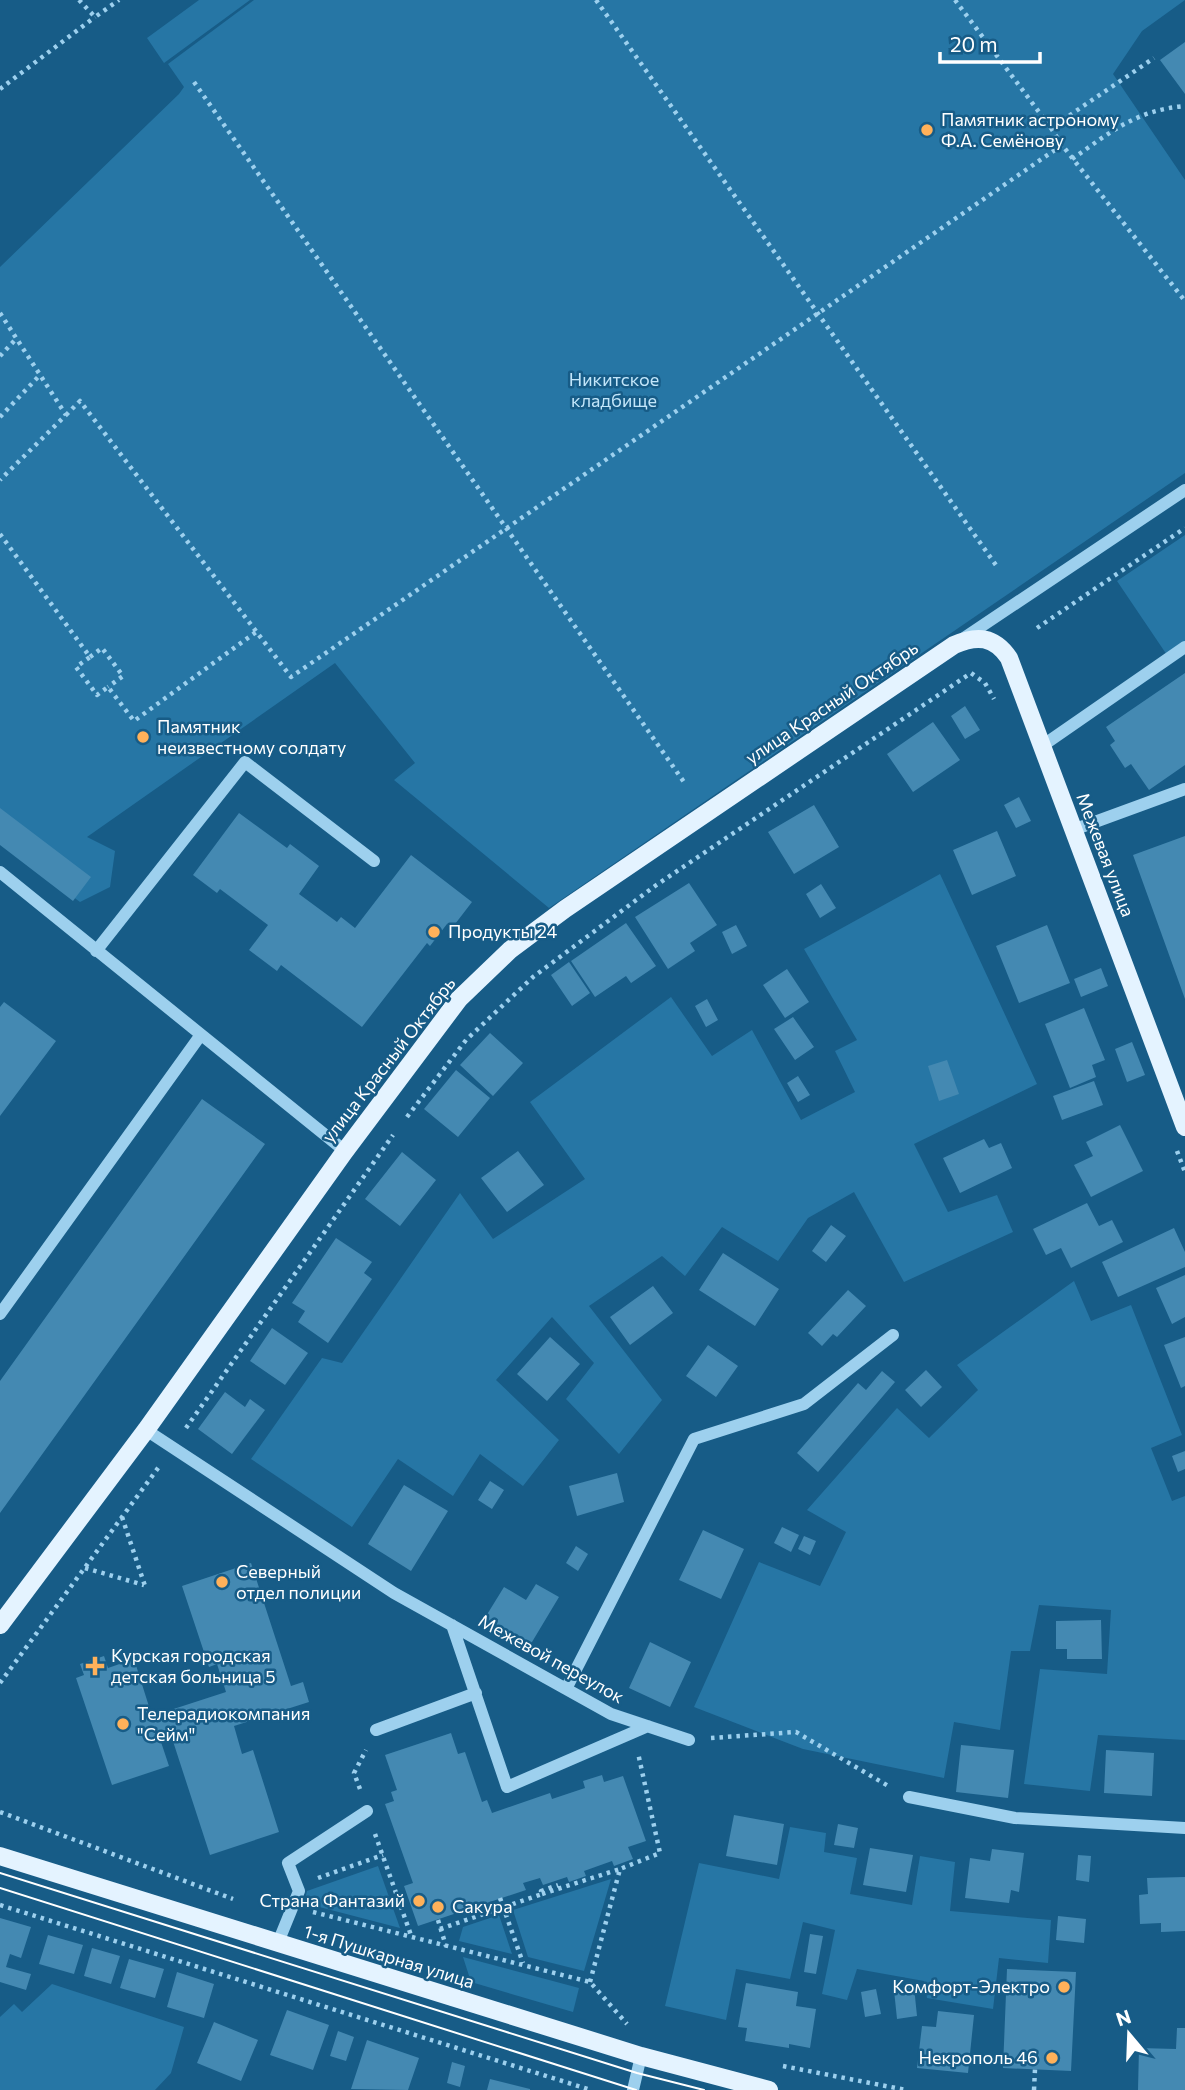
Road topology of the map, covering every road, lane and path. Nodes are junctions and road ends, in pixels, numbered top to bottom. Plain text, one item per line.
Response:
1 (79, 0) edge
2 (119, 0) edge
3 (596, 0) edge
4 (955, 0) edge
5 (96, 17) junction
6 (1154, 58) dead end
7 (194, 82) dead end
8 (0, 89) edge
9 (1185, 106) edge
10 (1051, 128) junction
11 (1062, 145) junction
12 (1072, 159) junction
13 (1185, 301) edge
14 (0, 313) edge
15 (818, 313) junction
16 (17, 339) junction
17 (0, 356) edge
18 (40, 374) junction
19 (66, 415) junction
20 (0, 417) edge
21 (0, 480) edge
22 (1185, 490) edge
23 (506, 528) junction
24 (1185, 528) edge
25 (0, 534) edge
26 (998, 568) dead end
27 (1037, 628) dead end
28 (256, 632) junction
29 (954, 645) junction
30 (1185, 648) edge
31 (90, 657) junction
32 (971, 673) dead end
33 (108, 687) junction
34 (1042, 746) junction
35 (686, 785) dead end
36 (1185, 789) edge
37 (1073, 830) junction
38 (374, 861) dead end
39 (0, 872) edge
40 (96, 951) junction
41 (200, 1037) junction
42 (1185, 1127) edge
43 (345, 1151) junction
44 (0, 1314) edge
45 (893, 1335) dead end
46 (146, 1430) junction
47 (173, 1448) junction
48 (122, 1517) junction
49 (85, 1568) junction
50 (0, 1625) edge
51 (452, 1625) junction
52 (0, 1684) edge
53 (566, 1689) junction
54 (476, 1693) junction
55 (648, 1726) junction
56 (376, 1730) joint
57 (633, 1732) junction
58 (689, 1740) joint
59 (909, 1797) joint
60 (367, 1811) junction
61 (0, 1812) edge
62 (1185, 1828) edge
63 (383, 1855) junction
64 (0, 1857) edge
65 (620, 1869) junction
66 (558, 1885) dead end
67 (297, 1886) junction
68 (542, 1894) junction
69 (500, 1898) dead end
70 (236, 1900) dead end
71 (0, 1905) edge
72 (503, 1907) junction
73 (285, 1918) junction
74 (438, 1920) dead end
75 (440, 1929) junction
76 (413, 1938) junction
77 (277, 1945) junction
78 (446, 1946) junction
79 (523, 1964) junction
80 (590, 1982) junction
81 (630, 2027) dead end
82 (640, 2056) junction
83 (772, 2064) dead end
84 (1035, 2069) dead end
85 (591, 2090) edge
86 (633, 2090) edge
87 (769, 2090) edge
88 (906, 2090) edge
89 (1034, 2090) edge

1 - 5 path
2 - 5 path
3 - 15 path
4 - 10 path
5 - 8 path
6 - 10 path
7 - 23 path
9 - 12 path
10 - 11 path
11 - 12 path
11 - 15 path
12 - 13 path
14 - 16 path
15 - 23 path
15 - 26 path
16 - 17 path
16 - 18 path
18 - 19 path
18 - 20 path
19 - 21 path
19 - 28 path
22 - 29 street, улица Красный Октябрь
23 - 28 path
23 - 35 path
24 - 27 path
25 - 31 path
28 - 33 path
29 - 34 main road, Межевая улица
29 - 43 main road, улица Красный Октябрь
30 - 34 street
31 - 33 path
31 - 33 path
32 - 47 path
34 - 37 main road, Межевая улица
36 - 37 street
37 - 42 main road, Межевая улица
38 - 40 street
39 - 40 street
40 - 41 street
41 - 43 street
41 - 44 street
43 - 46 main road, улица Красный Октябрь
45 - 53 street
46 - 47 street, Межевой переулок
46 - 50 main road, улица Красный Октябрь
47 - 48 path
47 - 51 street, Межевой переулок
48 - 49 path
48 - 49 path
49 - 52 path
51 - 53 street, Межевой переулок
51 - 54 street
53 - 55 street, Межевой переулок
54 - 56 street
54 - 57 street
55 - 57 street
55 - 58 street, Межевой переулок
56 - 60 path
57 - 65 path
58 - 59 path
59 - 62 street
60 - 63 path
60 - 67 street
61 - 70 path
63 - 67 path
63 - 76 path
64 - 77 main road, 1-я Пушкарная улица
65 - 68 path
65 - 80 path
66 - 68 path
67 - 73 street
68 - 72 path
69 - 72 path
71 - 85 path
72 - 75 path
72 - 79 path
73 - 76 path
73 - 77 street
74 - 75 path
75 - 78 path
76 - 78 path
77 - 82 main road, 1-я Пушкарная улица
78 - 79 path
79 - 80 path
80 - 81 path
82 - 86 street
82 - 87 main road, 1-я Пушкарная улица
83 - 88 path
84 - 89 path

